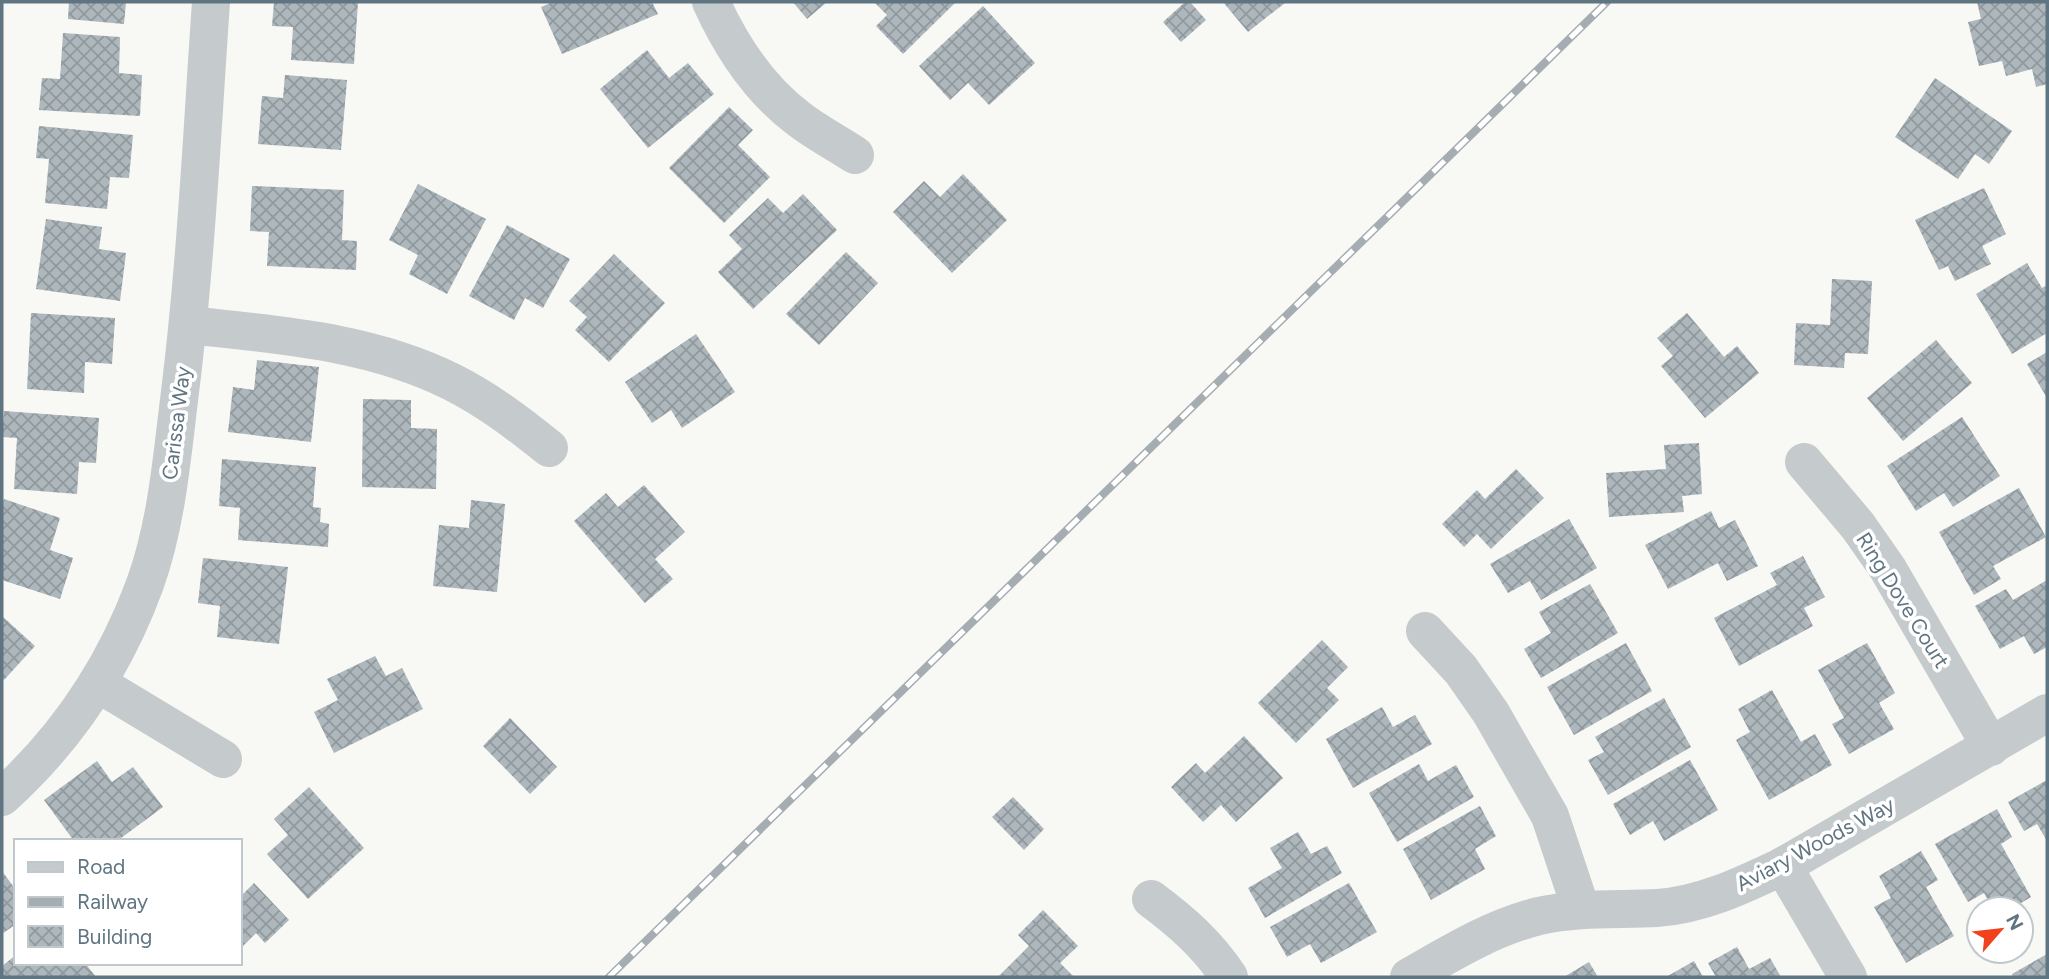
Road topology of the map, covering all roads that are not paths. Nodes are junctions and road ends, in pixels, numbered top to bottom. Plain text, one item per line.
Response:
1 (211, 2) edge
2 (711, 2) edge
3 (855, 155) dead end
4 (188, 326) junction
5 (549, 448) dead end
6 (1804, 461) dead end
7 (1425, 631) dead end
8 (97, 683) junction
9 (2047, 713) edge
10 (1991, 747) junction
11 (223, 759) dead end
12 (2, 797) edge
13 (1783, 866) junction
14 (1151, 899) dead end
15 (1581, 909) junction
16 (1229, 977) edge
17 (1409, 977) edge
18 (1848, 977) edge

1 - 4 street, Carissa Way
2 - 3 street
4 - 5 street
4 - 8 street, Carissa Way
6 - 10 street, Ring Dove Court
7 - 15 street
8 - 11 street
8 - 12 street, Carissa Way
9 - 10 street, Aviary Woods Way
10 - 13 street, Aviary Woods Way
13 - 15 street, Aviary Woods Way
13 - 18 street
14 - 16 street
15 - 17 street, Aviary Woods Way

